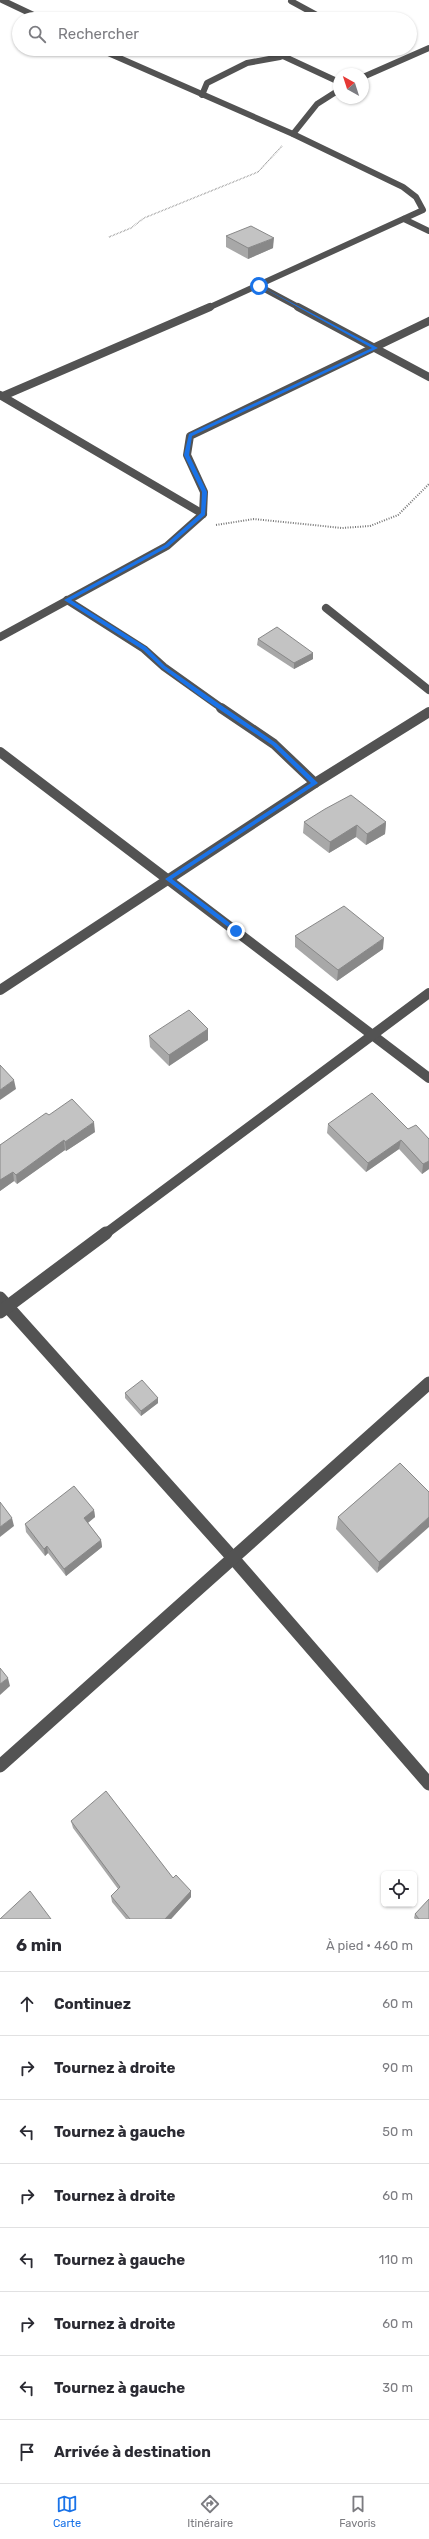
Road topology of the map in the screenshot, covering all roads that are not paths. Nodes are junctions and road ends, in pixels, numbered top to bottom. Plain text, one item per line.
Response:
1 (2, 0) edge
2 (291, 1) edge
3 (27, 12) edge
4 (311, 12) edge
5 (429, 48) edge
6 (417, 53) edge
7 (115, 56) edge
8 (283, 56) joint
9 (411, 56) edge
10 (369, 74) edge
11 (333, 79) edge
12 (333, 94) edge
13 (202, 95) junction
14 (293, 134) junction
15 (404, 219) junction
16 (429, 231) edge
17 (259, 286) junction
18 (429, 322) edge
19 (375, 348) junction
20 (429, 377) edge
21 (1, 395) edge
22 (203, 514) junction
23 (67, 600) junction
24 (326, 608) dead end
25 (0, 637) edge
26 (429, 690) edge
27 (429, 712) edge
28 (0, 752) edge
29 (315, 783) junction
30 (168, 879) junction
31 (0, 990) edge
32 (429, 993) edge
33 (371, 1034) junction
34 (429, 1078) edge
35 (3, 1305) edge
36 (429, 1383) edge
37 (233, 1558) junction
38 (0, 1766) edge
39 (429, 1784) edge

1 - 3 street
2 - 4 street
5 - 6 street
7 - 13 street
8 - 11 street
8 - 13 street
9 - 10 street
12 - 14 street
13 - 14 street
14 - 15 street
15 - 16 street
15 - 17 street
17 - 19 street
17 - 21 street
18 - 19 street
19 - 20 street
19 - 22 street
21 - 22 street
22 - 23 street
23 - 25 street
23 - 29 street
24 - 26 street
27 - 29 street
28 - 30 street
29 - 30 street
30 - 31 street
30 - 33 street
32 - 33 street
33 - 34 street
33 - 35 street
35 - 37 street
36 - 37 street
37 - 38 street
37 - 39 street

